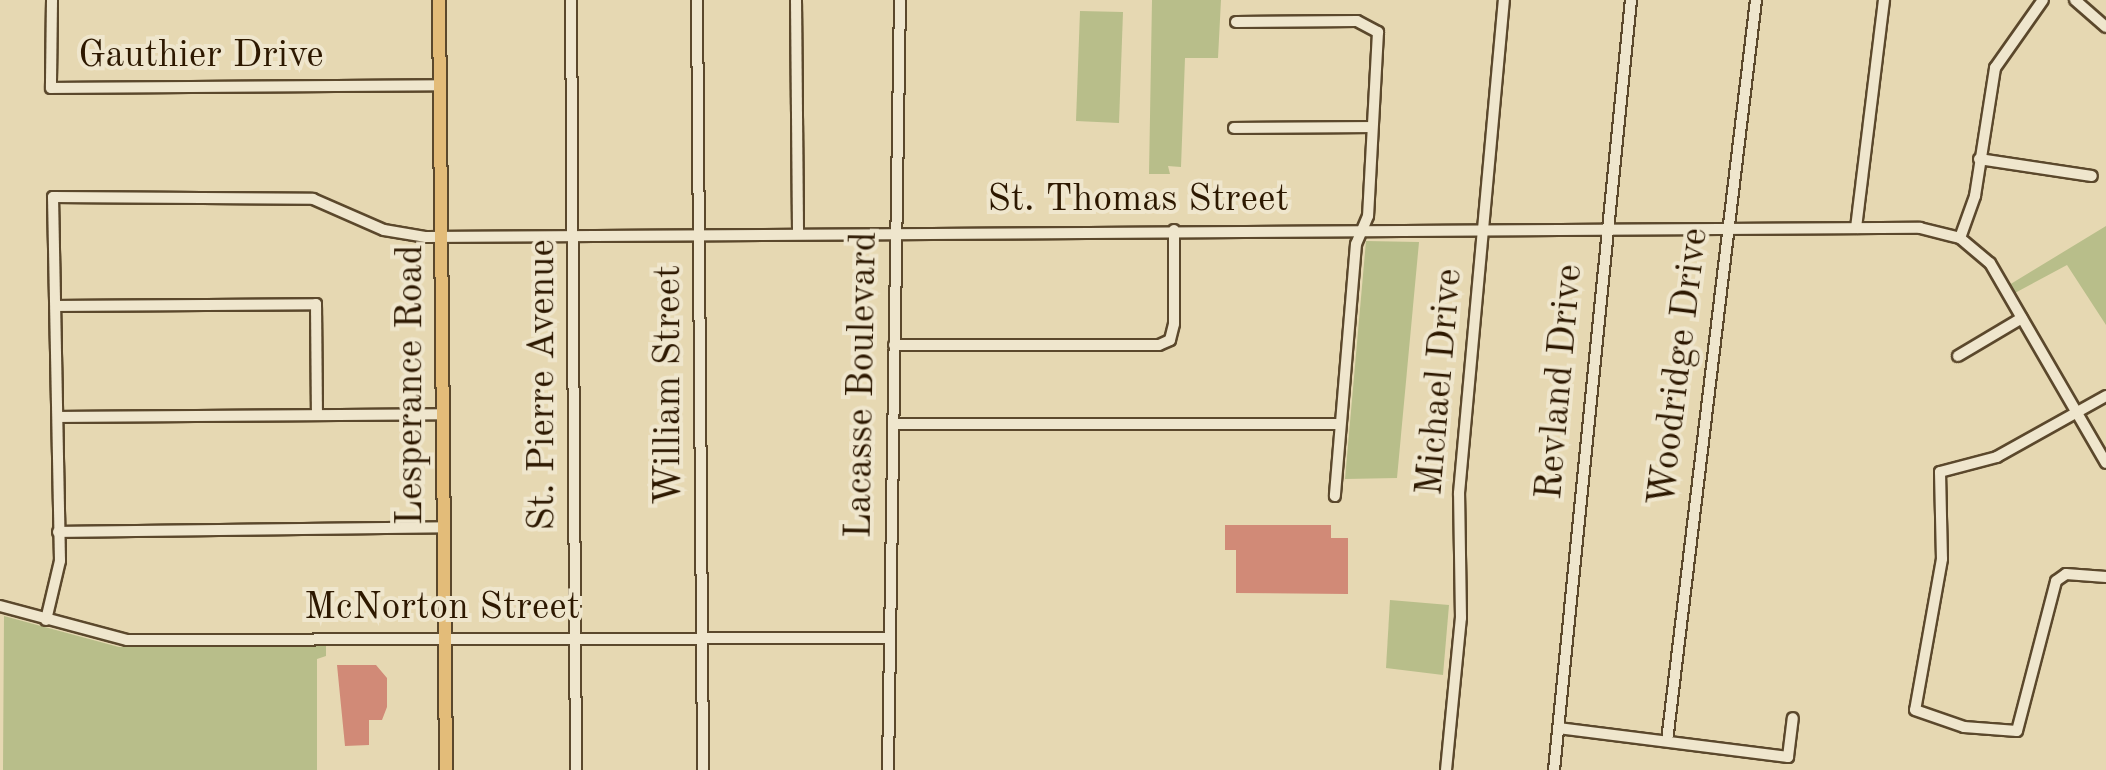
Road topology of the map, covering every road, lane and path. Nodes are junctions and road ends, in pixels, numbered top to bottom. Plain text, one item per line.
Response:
1 (52, 0) edge
2 (438, 0) edge
3 (571, 0) edge
4 (697, 0) edge
5 (796, 0) edge
6 (900, 0) edge
7 (1504, 0) edge
8 (1632, 0) edge
9 (1756, 0) edge
10 (1884, 0) edge
11 (2043, 0) edge
12 (2075, 0) edge
13 (1236, 22) dead end
14 (2106, 27) edge
15 (440, 85) junction
16 (1370, 126) junction
17 (1234, 128) dead end
18 (1979, 159) junction
19 (2092, 176) dead end
20 (1485, 228) junction
21 (1606, 228) junction
22 (1727, 228) junction
23 (1856, 228) junction
24 (1362, 229) junction
25 (1174, 230) junction
26 (896, 232) junction
27 (698, 234) junction
28 (798, 234) junction
29 (442, 236) junction
30 (572, 236) junction
31 (1960, 238) junction
32 (57, 306) junction
33 (2022, 318) junction
34 (894, 345) junction
35 (1958, 356) dead end
36 (2106, 396) edge
37 (2077, 413) junction
38 (317, 414) junction
39 (441, 414) junction
40 (58, 417) junction
41 (894, 424) junction
42 (1339, 424) junction
43 (2106, 464) edge
44 (1335, 496) dead end
45 (443, 526) junction
46 (58, 532) junction
47 (2106, 577) edge
48 (0, 606) edge
49 (46, 620) junction
50 (576, 638) junction
51 (702, 638) junction
52 (889, 638) junction
53 (443, 640) junction
54 (1793, 718) dead end
55 (1558, 728) junction
56 (1667, 741) junction
57 (446, 770) edge
58 (576, 770) edge
59 (703, 770) edge
60 (888, 770) edge
61 (1446, 770) edge
62 (1554, 770) edge

1 - 15 street, Gauthier Drive
2 - 15 main road, Lesperance Road
3 - 30 street, St. Pierre Avenue
4 - 27 street, William Street
5 - 28 street
6 - 26 street, Lacasse Boulevard
7 - 20 street, Michael Drive
8 - 21 street, Revland Drive
9 - 22 street, Woodridge Drive
10 - 23 street
11 - 18 street
12 - 14 street
13 - 16 street
15 - 29 main road, Lesperance Road
16 - 17 street
16 - 24 street
18 - 19 street
18 - 31 street
20 - 21 street, St. Thomas Street
20 - 24 street, St. Thomas Street
20 - 61 street, Michael Drive
21 - 22 street, St. Thomas Street
21 - 55 street, Revland Drive
22 - 23 street, St. Thomas Street
22 - 56 street, Woodridge Drive
23 - 31 street, St. Thomas Street
24 - 25 street, St. Thomas Street
24 - 42 street
25 - 26 street, St. Thomas Street
25 - 34 street
26 - 28 street, St. Thomas Street
26 - 34 street, Lacasse Boulevard
27 - 28 street, St. Thomas Street
27 - 30 street, St. Thomas Street
27 - 51 street, William Street
29 - 30 street, St. Thomas Street
29 - 32 street, St. Thomas Street
29 - 39 main road, Lesperance Road
30 - 50 street, St. Pierre Avenue
31 - 33 street
32 - 38 street
32 - 40 street
33 - 35 street
33 - 37 street
34 - 41 street, Lacasse Boulevard
36 - 37 street
37 - 43 street
37 - 47 street
38 - 39 street
38 - 40 street
39 - 45 main road, Lesperance Road
40 - 46 street
41 - 42 street
41 - 52 street, Lacasse Boulevard
42 - 44 street
45 - 46 street
45 - 53 main road, Lesperance Road
46 - 49 street
48 - 49 street, McNorton Street
49 - 53 street, McNorton Street
50 - 51 street, McNorton Street
50 - 53 street, McNorton Street
50 - 58 street, St. Pierre Avenue
51 - 52 street, McNorton Street
51 - 59 street, William Street
52 - 60 street, Lacasse Boulevard
53 - 57 main road, Lesperance Road
54 - 56 street
55 - 56 street
55 - 62 street, Revland Drive

